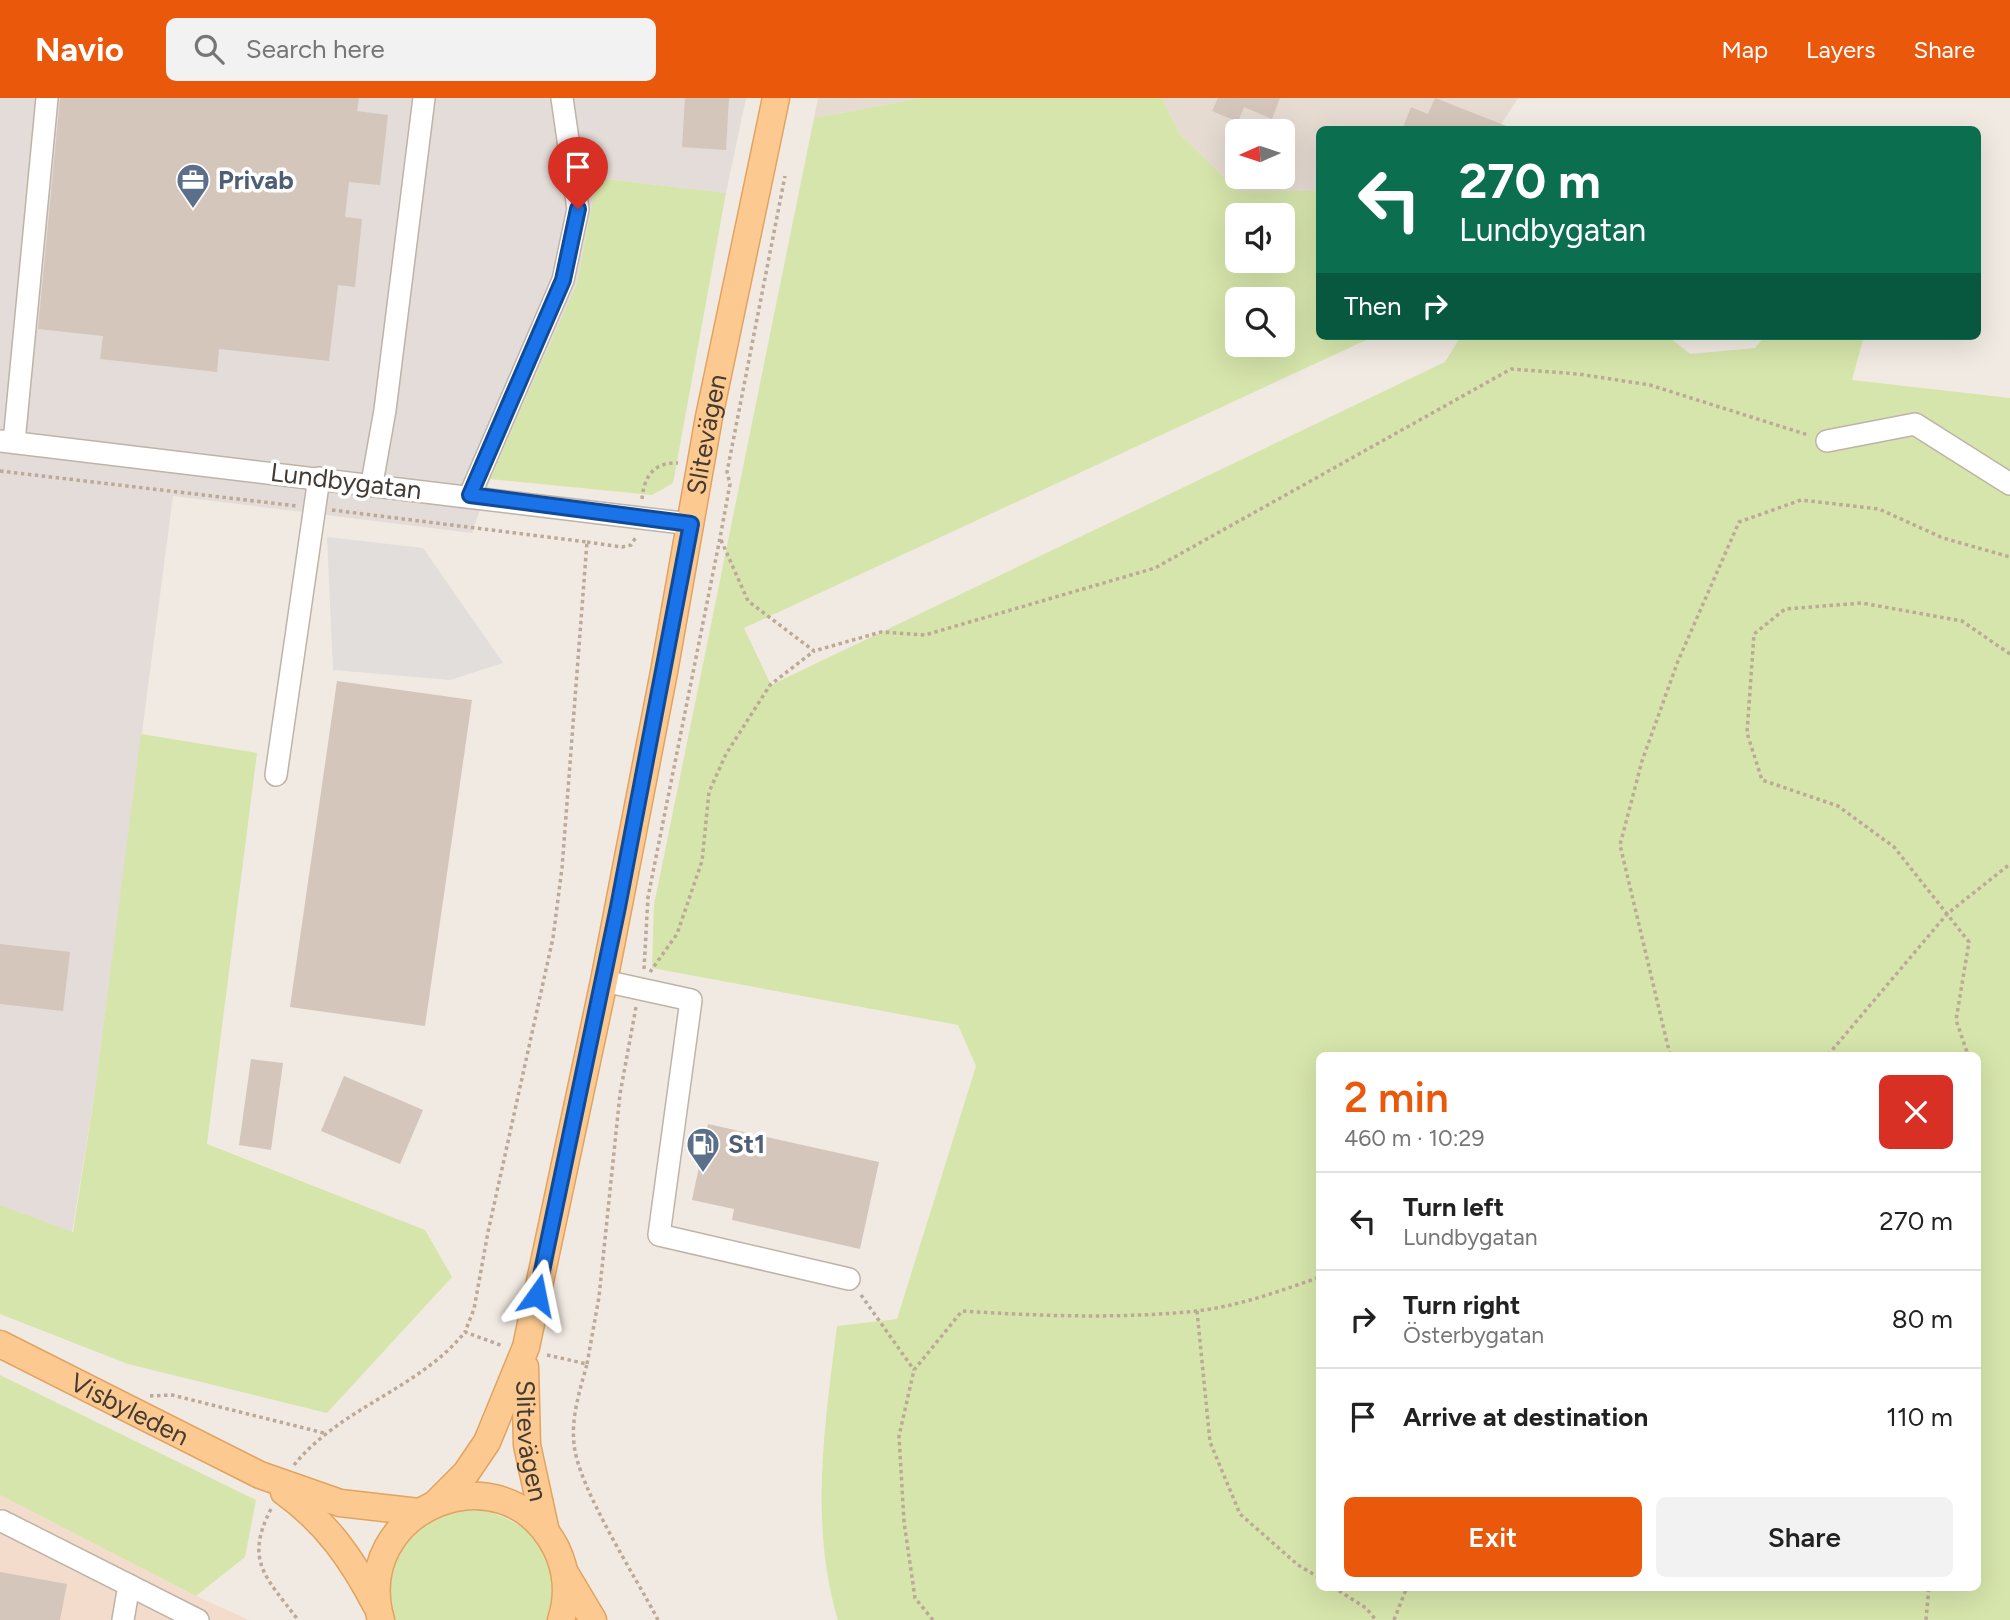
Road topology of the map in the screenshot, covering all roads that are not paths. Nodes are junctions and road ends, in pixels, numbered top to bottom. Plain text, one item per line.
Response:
1 (47, 98) edge
2 (424, 98) edge
3 (562, 98) edge
4 (776, 98) edge
5 (7, 441) edge
6 (1827, 441) road end
7 (318, 478) junction
8 (372, 483) junction
9 (2010, 484) edge
10 (470, 495) junction
11 (691, 524) junction
12 (276, 775) dead end
13 (604, 981) junction
14 (849, 1279) road end
15 (0, 1344) edge
16 (525, 1350) junction
17 (260, 1475) junction
18 (427, 1507) junction
19 (2, 1521) edge
20 (547, 1533) junction
21 (564, 1571) junction
22 (129, 1585) junction
23 (380, 1615) edge
24 (123, 1620) edge
25 (198, 1620) edge
26 (561, 1620) edge
27 (593, 1620) edge

1 - 5 street
2 - 8 street
3 - 10 street
4 - 11 main road, Slitevägen
5 - 7 street, Lundbygatan
6 - 9 street
7 - 8 street, Lundbygatan
7 - 12 street
8 - 10 street, Lundbygatan
10 - 11 street, Lundbygatan
11 - 13 main road, Slitevägen
13 - 14 street
13 - 16 main road, Slitevägen
15 - 17 main road, Visbyleden
16 - 18 main road, Slitevägen
16 - 20 main road, Slitevägen
17 - 18 main road, Visbyleden
17 - 23 main road, Visbyleden
18 - 20 main road, Visbyleden
18 - 23 main road, Slitevägen
19 - 22 street
20 - 21 main road
21 - 26 main road
21 - 27 main road
22 - 24 street
22 - 25 street

